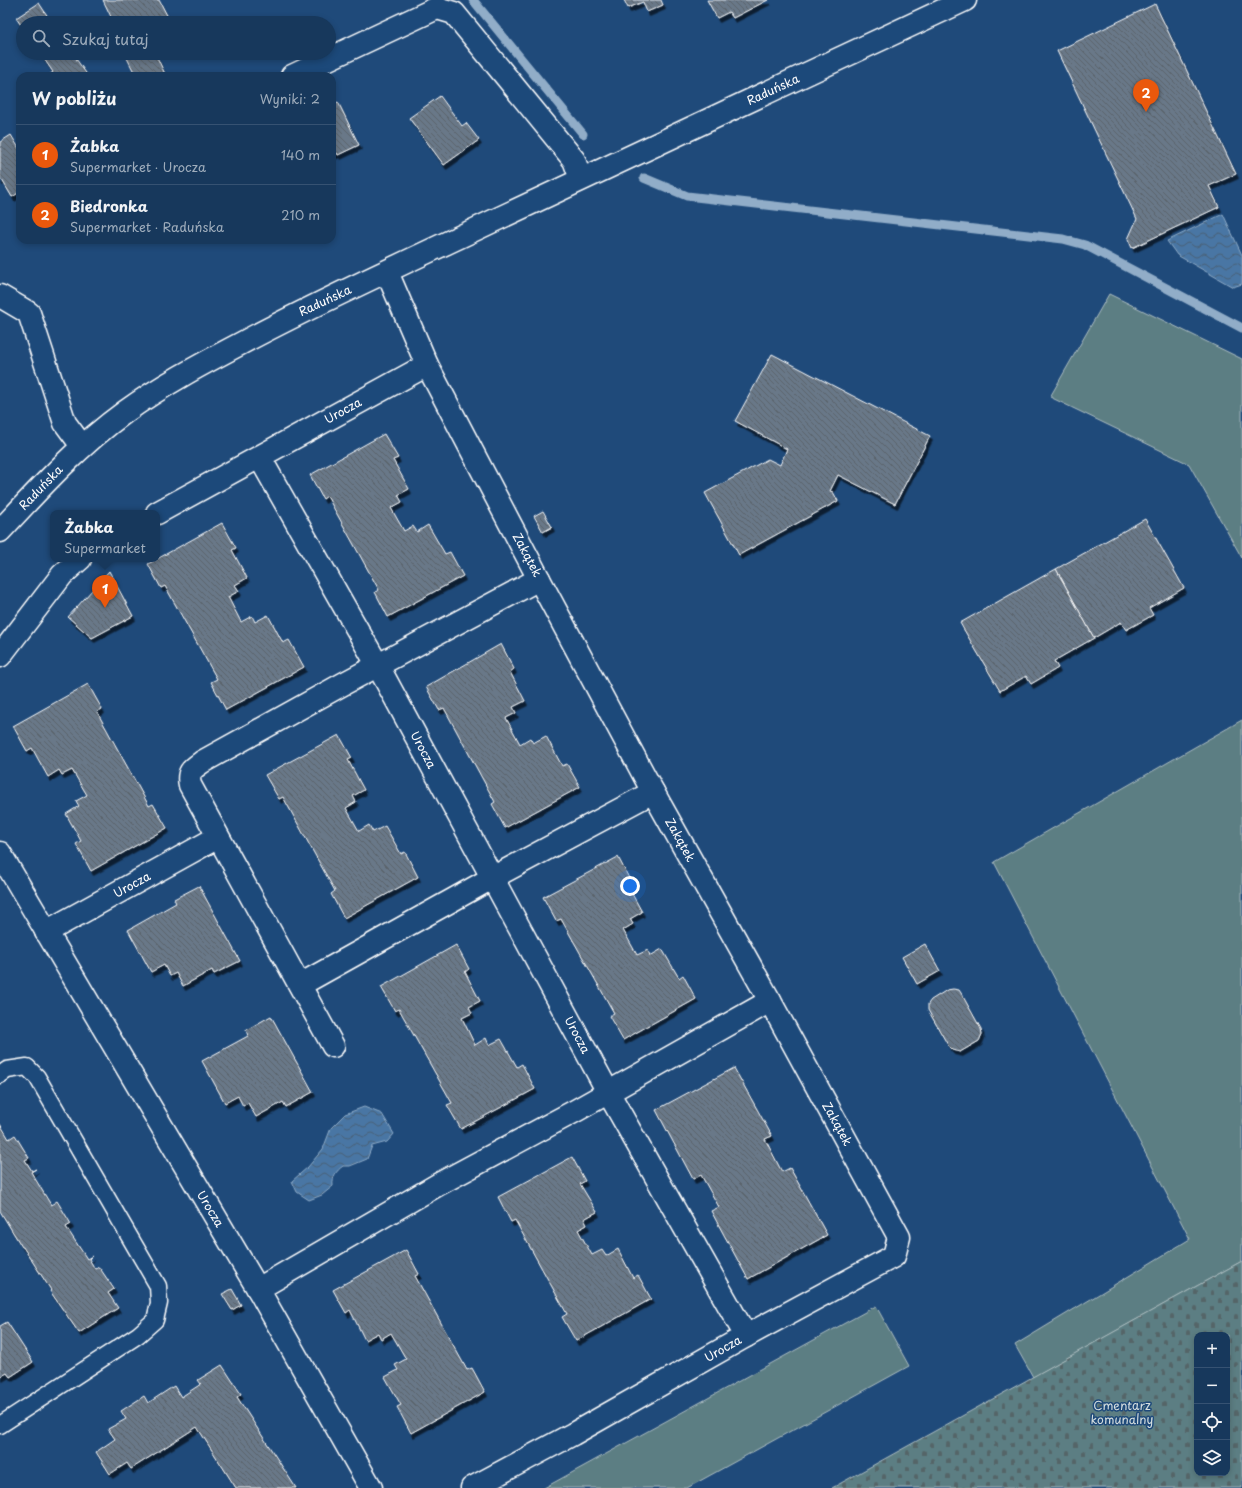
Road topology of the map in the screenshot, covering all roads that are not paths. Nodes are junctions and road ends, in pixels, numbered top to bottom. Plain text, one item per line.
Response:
1 (965, 0) edge
2 (336, 55) edge
3 (326, 60) edge
4 (301, 72) edge
5 (581, 179) junction
6 (387, 272) junction
7 (0, 296) edge
8 (427, 365) junction
9 (82, 446) junction
10 (260, 458) junction
11 (160, 511) edge
12 (0, 531) edge
13 (77, 562) edge
14 (539, 579) junction
15 (0, 656) edge
16 (378, 666) junction
17 (653, 792) junction
18 (218, 837) junction
19 (0, 853) edge
20 (492, 878) junction
21 (46, 932) junction
22 (300, 985) junction
23 (770, 1001) junction
24 (333, 1046) dead end
25 (0, 1075) edge
26 (608, 1092) junction
27 (258, 1289) junction
28 (746, 1336) junction
29 (0, 1425) edge
30 (371, 1488) edge
31 (472, 1488) edge

1 - 5 street, Raduńska
2 - 5 street
3 - 4 street
5 - 6 street, Raduńska
6 - 8 street, Zakątek
6 - 9 street, Raduńska
7 - 9 street
8 - 10 street, Urocza
8 - 14 street, Zakątek
9 - 12 street, Raduńska
10 - 11 street, Urocza
10 - 16 street, Urocza
13 - 15 street
14 - 16 street
14 - 17 street, Zakątek
16 - 18 street
16 - 20 street, Urocza
17 - 20 street
17 - 23 street, Zakątek
18 - 21 street, Urocza
18 - 22 street
19 - 21 street, Urocza
20 - 22 street
20 - 26 street, Urocza
21 - 27 street, Urocza
22 - 24 street
23 - 26 street
23 - 28 street, Zakątek
25 - 29 lane
26 - 27 street
26 - 28 street, Urocza
27 - 30 street, Urocza
28 - 31 street, Urocza

